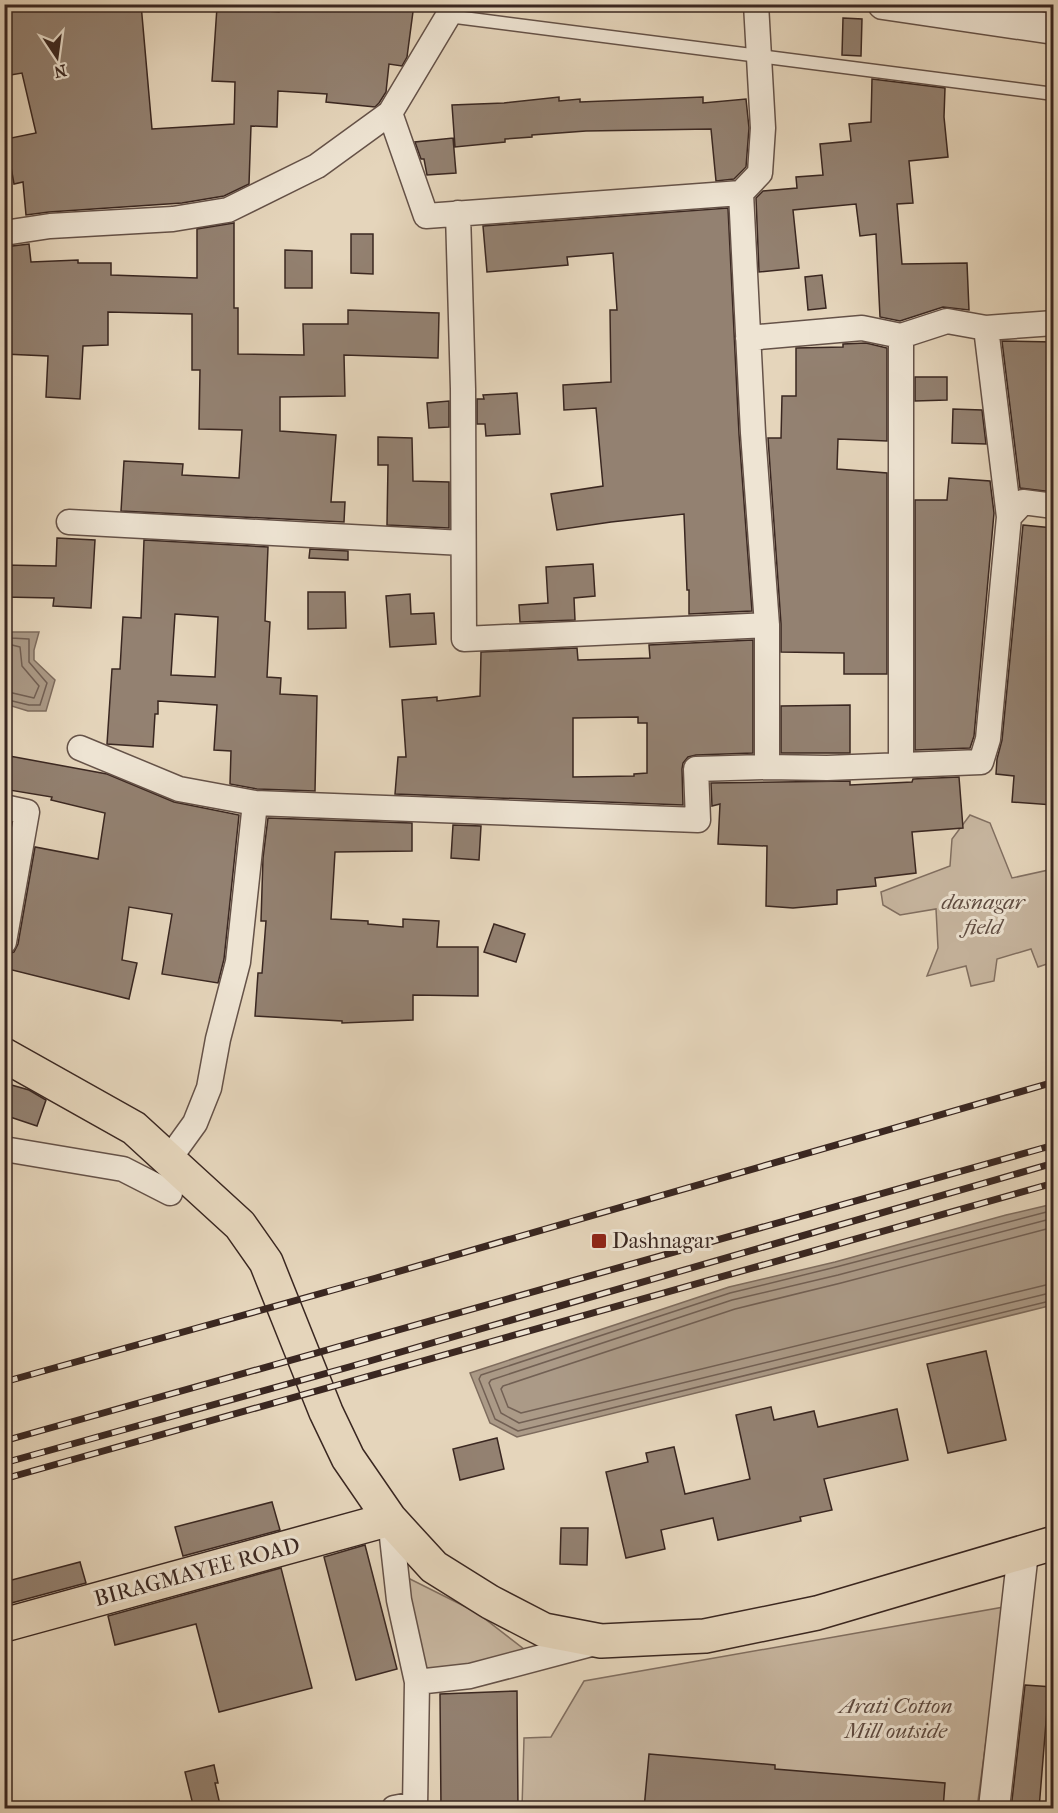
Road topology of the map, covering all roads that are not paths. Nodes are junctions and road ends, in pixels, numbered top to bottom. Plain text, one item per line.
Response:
1 (756, 4) edge
2 (883, 4) edge
3 (450, 10) edge
4 (1053, 29) edge
5 (759, 57) junction
6 (1053, 94) edge
7 (390, 113) junction
8 (741, 193) junction
9 (458, 213) junction
10 (6, 227) edge
11 (1053, 323) edge
12 (986, 328) junction
13 (901, 336) junction
14 (748, 338) junction
15 (1053, 506) edge
16 (1009, 516) junction
17 (69, 522) dead end
18 (463, 543) junction
19 (767, 625) junction
20 (80, 748) dead end
21 (901, 765) junction
22 (767, 767) junction
23 (255, 803) junction
24 (4, 807) edge
25 (4, 942) edge
26 (4, 1055) edge
27 (4, 1149) edge
28 (169, 1159) junction
29 (170, 1193) dead end
30 (390, 1519) junction
31 (1038, 1548) edge
32 (4, 1625) edge
33 (601, 1641) junction
34 (417, 1682) junction
35 (408, 1807) edge
36 (994, 1809) edge

1 - 5 street
2 - 4 street
3 - 5 lane
3 - 7 street
5 - 6 lane
5 - 8 street
7 - 9 street
7 - 10 street
8 - 9 street
8 - 14 street
9 - 18 street
11 - 12 street
12 - 13 street
12 - 16 street
13 - 14 street
13 - 21 street
14 - 19 street
15 - 16 street
16 - 21 street
17 - 18 street
18 - 19 street
19 - 22 street
20 - 23 street
21 - 22 street
22 - 23 street
23 - 28 street
24 - 25 street
26 - 28 main road
27 - 29 street
28 - 30 main road
30 - 32 main road, BIRAGMAYEE ROAD
30 - 33 main road
30 - 34 street
31 - 33 main road
31 - 36 street
33 - 34 street
34 - 35 street

